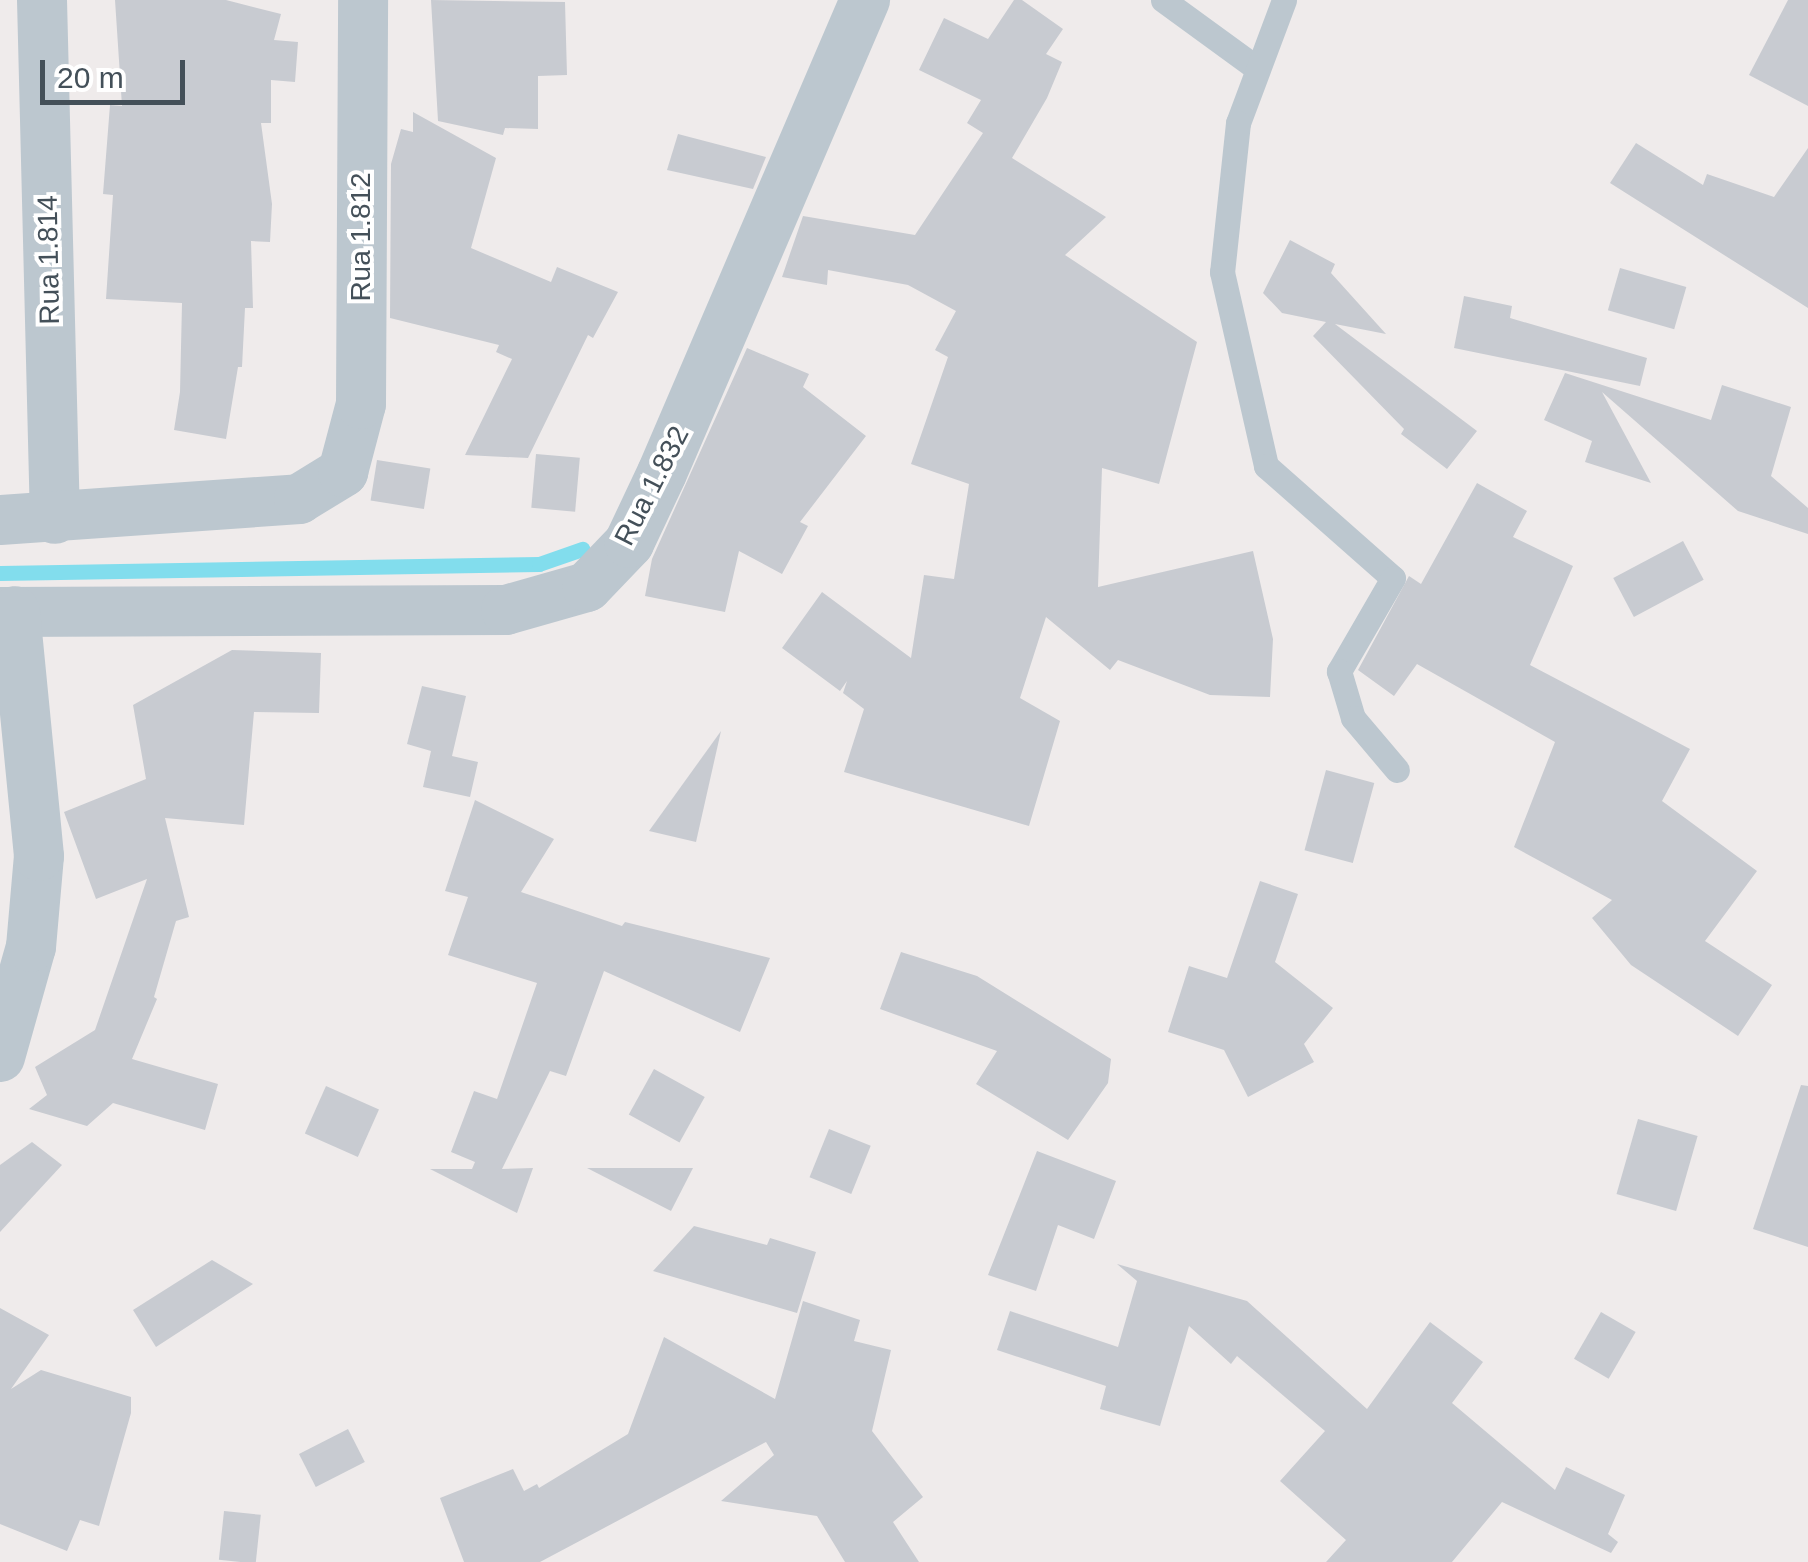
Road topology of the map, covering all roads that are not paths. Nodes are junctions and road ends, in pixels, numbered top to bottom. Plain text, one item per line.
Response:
1 (42, 0) edge
2 (363, 0) edge
3 (865, 0) edge
4 (1163, 0) edge
5 (1284, 0) edge
6 (1258, 69) junction
7 (55, 519) junction
8 (0, 520) edge
9 (7, 612) edge
10 (1397, 770) dead end
11 (0, 1057) edge

1 - 7 street, Rua 1.814
2 - 7 street, Rua 1.812
3 - 9 street, Rua 1.832
4 - 6 lane
5 - 6 lane
6 - 10 lane
7 - 8 street
9 - 11 street

